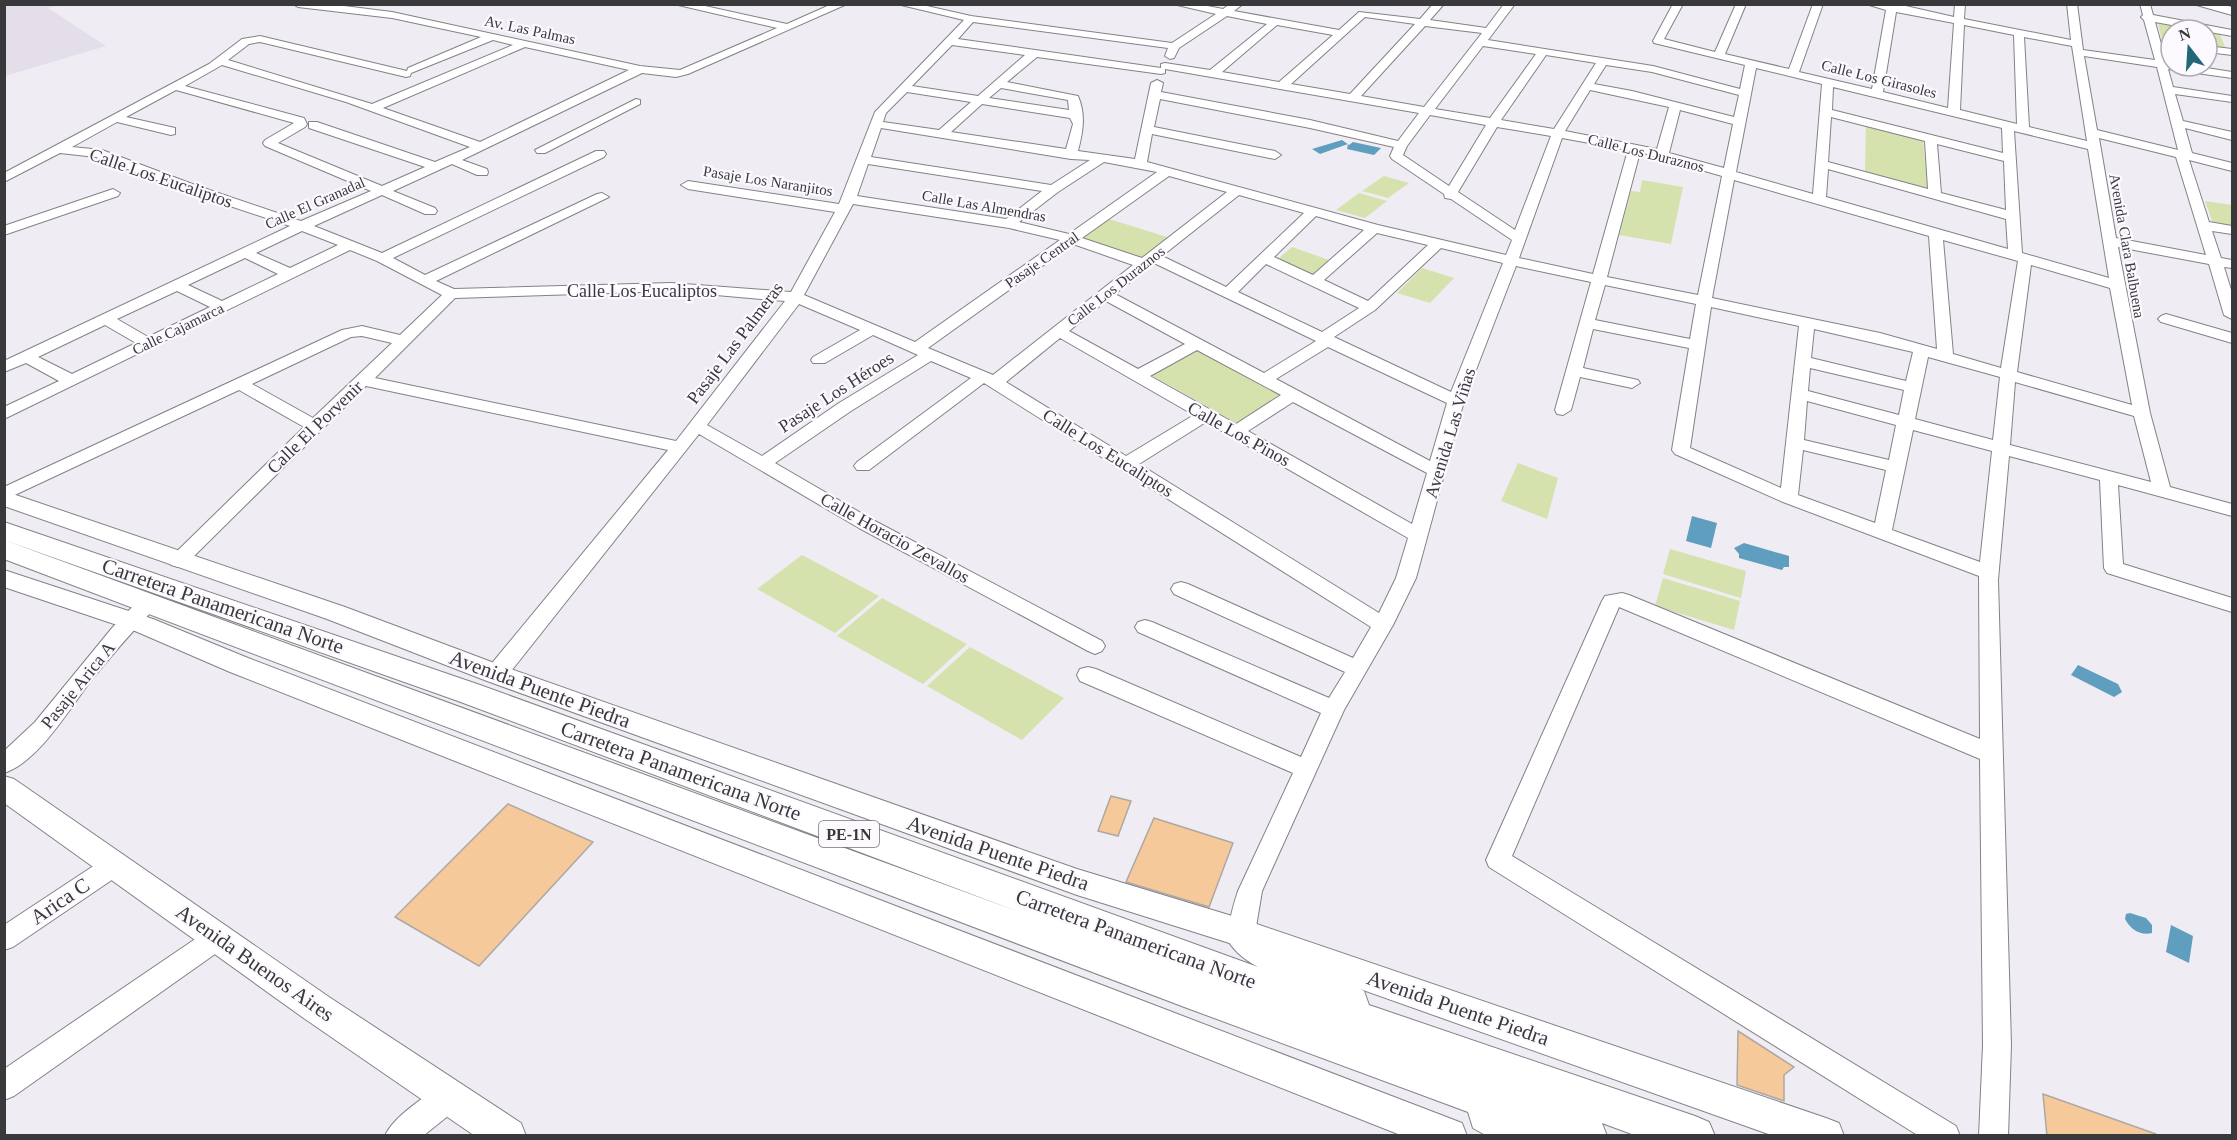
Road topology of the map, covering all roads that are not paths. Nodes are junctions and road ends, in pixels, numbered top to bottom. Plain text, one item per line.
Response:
1 (297, 4) edge
2 (679, 4) edge
3 (842, 4) edge
4 (902, 4) edge
5 (1178, 4) edge
6 (1238, 4) edge
7 (1439, 4) edge
8 (1510, 4) edge
9 (1678, 4) edge
10 (1741, 4) edge
11 (1818, 4) edge
12 (1871, 4) edge
13 (1960, 4) edge
14 (2072, 4) edge
15 (2199, 4) edge
16 (2226, 4) edge
17 (1892, 6) edge
18 (2232, 6) edge
19 (2146, 10) edge
20 (2232, 11) edge
21 (1226, 12) junction
22 (971, 19) junction
23 (1959, 21) junction
24 (1275, 22) junction
25 (1425, 22) junction
26 (787, 27) junction
27 (1488, 31) junction
28 (1340, 33) junction
29 (2019, 33) junction
30 (2232, 33) edge
31 (491, 37) junction
32 (950, 41) junction
33 (1481, 42) junction
34 (2154, 42) junction
35 (2159, 43) edge
36 (524, 44) junction
37 (1174, 46) junction
38 (2078, 48) junction
39 (2159, 50) edge
40 (1542, 53) junction
41 (1033, 54) junction
42 (1719, 56) junction
43 (221, 61) junction
44 (1602, 62) junction
45 (1751, 63) junction
46 (2159, 63) edge
47 (640, 69) junction
48 (1163, 69) junction
49 (1793, 73) junction
50 (1213, 74) junction
51 (1009, 75) junction
52 (2168, 78) edge
53 (1040, 79) dead end
54 (1828, 82) junction
55 (998, 84) junction
56 (174, 86) junction
57 (1282, 86) junction
58 (1587, 86) junction
59 (903, 88) junction
60 (2168, 90) junction
61 (1744, 93) junction
62 (1154, 94) junction
63 (1877, 94) junction
64 (1352, 99) junction
65 (2232, 99) edge
66 (980, 100) junction
67 (636, 102) dead end
68 (1675, 105) junction
69 (373, 108) junction
70 (1430, 110) junction
71 (1825, 112) junction
72 (1954, 113) junction
73 (1075, 115) junction
74 (113, 118) junction
75 (1494, 122) junction
76 (1738, 122) junction
77 (2177, 123) junction
78 (876, 124) junction
79 (313, 125) dead end
80 (2008, 126) junction
81 (1148, 130) junction
82 (2023, 130) junction
83 (171, 131) dead end
84 (1558, 133) junction
85 (941, 135) junction
86 (505, 136) junction
87 (2232, 136) edge
88 (2093, 139) junction
89 (1931, 140) junction
90 (1401, 146) junction
91 (481, 147) junction
92 (532, 147) junction
93 (1635, 147) junction
94 (57, 149) junction
95 (600, 154) dead end
96 (1071, 155) junction
97 (1275, 155) dead end
98 (1662, 155) junction
99 (2184, 155) junction
100 (1101, 159) junction
101 (2010, 159) junction
102 (452, 160) junction
103 (864, 160) junction
104 (1140, 164) junction
105 (1822, 164) junction
106 (576, 165) junction
107 (2232, 166) edge
108 (437, 167) junction
109 (1167, 171) junction
110 (482, 172) dead end
111 (1730, 175) junction
112 (4, 178) edge
113 (688, 185) dead end
114 (1053, 189) junction
115 (1237, 190) junction
116 (383, 191) junction
117 (113, 193) dead end
118 (1450, 195) junction
119 (1935, 195) junction
120 (602, 197) dead end
121 (1820, 200) junction
122 (847, 204) junction
123 (430, 211) dead end
124 (1314, 211) junction
125 (2012, 216) junction
126 (1009, 224) junction
127 (2204, 225) junction
128 (302, 226) junction
129 (1374, 228) junction
130 (2232, 230) edge
131 (4, 231) edge
132 (1936, 233) junction
133 (1071, 239) junction
134 (1519, 239) junction
135 (2109, 241) junction
136 (1438, 243) junction
137 (351, 244) junction
138 (245, 253) junction
139 (2020, 257) junction
140 (382, 258) junction
141 (1264, 258) junction
142 (1148, 261) junction
143 (1511, 261) junction
144 (2215, 261) junction
145 (2232, 264) edge
146 (291, 274) junction
147 (1598, 279) junction
148 (426, 280) junction
149 (1315, 281) junction
150 (2116, 285) junction
151 (178, 286) junction
152 (1229, 292) junction
153 (452, 294) junction
154 (1105, 295) junction
155 (796, 297) junction
156 (1704, 301) junction
157 (222, 307) junction
158 (1370, 307) junction
159 (2232, 315) edge
160 (2166, 319) dead end
161 (107, 320) junction
162 (1807, 322) junction
163 (1587, 323) junction
164 (873, 329) junction
165 (1059, 331) junction
166 (2232, 338) edge
167 (1326, 339) junction
168 (404, 341) junction
169 (148, 344) junction
170 (1197, 344) junction
171 (1697, 345) junction
172 (1921, 350) junction
173 (924, 351) junction
174 (27, 357) junction
175 (1945, 357) junction
176 (819, 360) dead end
177 (1803, 361) junction
178 (4, 367) edge
179 (1574, 371) junction
180 (2008, 375) junction
181 (1137, 376) junction
182 (988, 379) junction
183 (363, 380) junction
184 (1263, 380) junction
185 (72, 381) junction
186 (1632, 383) dead end
187 (240, 384) junction
188 (1913, 387) junction
189 (1800, 394) junction
190 (1292, 395) junction
191 (1456, 401) junction
192 (7, 410) edge
193 (1563, 410) dead end
194 (2142, 413) junction
195 (1206, 415) junction
196 (1905, 423) junction
197 (697, 426) junction
198 (316, 427) junction
199 (1236, 432) junction
200 (1795, 443) junction
201 (678, 447) junction
202 (2000, 449) junction
203 (762, 464) junction
204 (1126, 464) junction
205 (863, 466) dead end
206 (1896, 467) junction
207 (1436, 471) junction
208 (2109, 478) junction
209 (2162, 492) junction
210 (4, 496) edge
211 (1789, 498) junction
212 (2232, 510) edge
213 (4, 530) edge
214 (1882, 533) junction
215 (1419, 536) junction
216 (4, 549) edge
217 (178, 560) junction
218 (1989, 573) junction
219 (4, 578) edge
220 (1181, 589) dead end
221 (2232, 605) edge
222 (139, 612) junction
223 (1383, 625) junction
224 (1145, 627) dead end
225 (1095, 646) dead end
226 (1357, 668) junction
227 (496, 674) junction
228 (1088, 675) dead end
229 (1334, 709) junction
230 (1990, 753) junction
231 (4, 764) edge
232 (1306, 769) junction
233 (4, 787) edge
234 (116, 864) junction
235 (1242, 933) junction
236 (4, 939) edge
237 (216, 939) junction
238 (1396, 1048) junction
239 (4, 1086) edge
240 (448, 1098) junction
241 (399, 1136) edge
242 (508, 1136) edge
243 (1449, 1136) edge
244 (1529, 1136) edge
245 (1587, 1136) edge
246 (1695, 1136) edge
247 (1826, 1136) edge
248 (1946, 1136) edge
249 (1994, 1136) edge

1 - 31 street, Av. Las Palmas
2 - 26 street
3 - 26 street
4 - 22 street
5 - 21 street
6 - 21 street
7 - 25 street
8 - 27 street
9 - 42 street, Calle Los Girasoles
10 - 42 street
11 - 49 street
12 - 17 street
13 - 23 street
14 - 38 street, Avenida Clara Balbuena
15 - 20 main road
16 - 18 main road
17 - 23 street
17 - 63 street
19 - 30 street
19 - 34 street
21 - 24 street
21 - 37 street
22 - 32 street, Pasaje Las Palmeras
22 - 37 street
23 - 29 street
23 - 72 street
24 - 28 street
24 - 50 street
25 - 27 street
25 - 28 street
25 - 64 street
26 - 47 street, Av. Las Palmas
27 - 33 street
28 - 57 street
29 - 38 street
29 - 82 street
31 - 36 street, Av. Las Palmas
31 - 43 street
32 - 41 street, Calle Los Duraznos
32 - 59 street, Pasaje Las Palmeras
33 - 40 street
33 - 70 street
34 - 35 street
34 - 39 street
36 - 47 street, Av. Las Palmas
36 - 69 street
37 - 48 street
38 - 46 street
38 - 88 street, Avenida Clara Balbuena
40 - 44 street
40 - 75 street
41 - 48 street, Calle Los Duraznos
41 - 51 street
42 - 45 street, Calle Los Girasoles
43 - 56 street
43 - 69 street
44 - 58 street, Avenida Las Viñas
44 - 61 street
45 - 49 street, Calle Los Girasoles
45 - 61 street
47 - 86 street, Calle El Granadal
48 - 50 street, Calle Los Duraznos
48 - 62 street
49 - 54 street, Calle Los Girasoles
50 - 57 street, Calle Los Duraznos
51 - 53 street
51 - 55 street
52 - 60 street
54 - 63 street, Calle Los Girasoles
54 - 71 street
55 - 66 street
55 - 73 street
56 - 74 street
56 - 116 street
57 - 64 street, Calle Los Duraznos
58 - 68 street
58 - 84 street, Avenida Las Viñas
59 - 66 street
59 - 78 street, Pasaje Las Palmeras
60 - 65 street
60 - 77 street
61 - 76 street
62 - 81 street
62 - 90 street
63 - 72 street, Calle Los Girasoles
64 - 70 street, Calle Los Duraznos
66 - 73 street
66 - 85 street
67 - 92 street
68 - 76 street
68 - 98 street
69 - 91 street
70 - 75 street, Calle Los Duraznos
70 - 90 street
71 - 89 street
71 - 105 street
72 - 80 street, Calle Los Girasoles
73 - 96 street
74 - 83 street
74 - 94 street
75 - 84 street, Calle Los Duraznos
75 - 118 street
76 - 111 street
77 - 87 street
77 - 99 street
78 - 85 street
78 - 103 street, Pasaje Las Palmeras
79 - 108 street
80 - 82 street, Calle Los Girasoles
80 - 101 street
81 - 97 street
81 - 104 street
82 - 88 street, Calle Los Girasoles
84 - 93 street, Calle Los Duraznos
84 - 134 street, Avenida Las Viñas
85 - 96 street
86 - 91 street, Calle El Granadal
86 - 92 street
88 - 99 street, Calle Los Girasoles
88 - 135 street, Avenida Clara Balbuena
89 - 101 street
89 - 119 street
90 - 118 street
91 - 102 street, Calle El Granadal
92 - 106 street
93 - 98 street, Calle Los Duraznos
93 - 147 street
94 - 112 street
94 - 128 street, Calle Los Eucaliptos
95 - 106 street
96 - 100 street
98 - 111 street, Calle Los Duraznos
99 - 107 street, Calle Los Girasoles
99 - 127 street
100 - 104 street
100 - 114 street
101 - 125 street
102 - 108 street, Calle El Granadal
102 - 110 street
103 - 114 street
103 - 122 street, Pasaje Las Palmeras
104 - 109 street
105 - 119 street
105 - 121 street
106 - 140 street
108 - 116 street, Calle El Granadal
109 - 115 street
109 - 133 street, Pasaje Central
111 - 121 street, Calle Los Duraznos
111 - 156 street
113 - 122 street, Pasaje Los Naranjitos
114 - 126 street
115 - 124 street
115 - 142 street, Calle Los Duraznos
116 - 123 street
116 - 128 street, Calle El Granadal
117 - 131 street
118 - 134 street
119 - 125 street
120 - 148 street
121 - 132 street, Calle Los Duraznos
122 - 126 street, Calle Las Almendras
122 - 155 street, Pasaje Las Palmeras
124 - 129 street
124 - 141 street
125 - 139 street
126 - 133 street, Calle Las Almendras
127 - 130 street
127 - 144 street
128 - 137 street, Calle Los Eucaliptos
128 - 138 street, Calle El Granadal
129 - 136 street
129 - 149 street
132 - 139 street, Calle Los Duraznos
132 - 175 street
133 - 142 street, Calle Las Almendras
133 - 173 street, Pasaje Central
134 - 143 street, Avenida Las Viñas
135 - 144 street
135 - 150 street, Avenida Clara Balbuena
136 - 143 street
136 - 158 street
137 - 140 street, Calle Los Eucaliptos
137 - 146 street, Calle Cajamarca
138 - 146 street
138 - 151 street, Calle El Granadal
139 - 150 street, Calle Los Duraznos
139 - 180 street
140 - 148 street, Calle Los Eucaliptos
141 - 149 street
141 - 152 street
142 - 152 street, Calle Las Almendras
142 - 154 street, Calle Los Duraznos
143 - 147 street
143 - 191 street, Avenida Las Viñas
144 - 145 street
144 - 159 street
146 - 157 street, Calle Cajamarca
147 - 156 street
147 - 163 street
148 - 153 street, Calle Los Eucaliptos
149 - 158 street
150 - 194 street, Avenida Clara Balbuena
151 - 157 street
151 - 161 street, Calle El Granadal
152 - 167 street, Calle Las Almendras
153 - 155 street, Calle Los Eucaliptos
153 - 168 street, Calle El Porvenir
154 - 165 street, Calle Los Duraznos
154 - 170 street
155 - 164 street, Calle Los Eucaliptos
155 - 197 street, Pasaje Las Palmeras
156 - 162 street
156 - 171 street
157 - 169 street, Calle Cajamarca
158 - 167 street
160 - 166 street
161 - 169 street
161 - 174 street, Calle El Granadal
162 - 172 street
162 - 177 street
163 - 171 street
163 - 179 street
164 - 173 street, Calle Los Eucaliptos
164 - 176 street
165 - 181 street, Calle Los Pinos
165 - 182 street, Calle Los Duraznos
167 - 184 street
167 - 191 street, Calle Las Almendras
168 - 183 street, Calle El Porvenir
168 - 187 street
169 - 185 street, Calle Cajamarca
170 - 181 street
170 - 184 street
171 - 211 street
172 - 175 street
172 - 188 street
173 - 182 street, Calle Los Eucaliptos
173 - 203 street, Pasaje Los Héroes
174 - 178 street, Calle El Granadal
174 - 185 street
175 - 180 street
177 - 188 street
177 - 189 street
179 - 186 street
179 - 193 street
180 - 194 street
180 - 202 street
181 - 195 street, Calle Los Pinos
182 - 204 street, Calle Los Eucaliptos
182 - 205 street, Calle Los Duraznos
183 - 198 street, Calle El Porvenir
183 - 201 street
184 - 190 street
185 - 192 street, Calle Cajamarca
187 - 198 street
187 - 210 street
188 - 196 street
189 - 196 street
189 - 200 street
190 - 199 street
190 - 207 street
191 - 207 street, Avenida Las Viñas
194 - 209 street, Avenida Clara Balbuena
195 - 199 street, Calle Los Pinos
195 - 204 street
196 - 202 street
196 - 206 street
197 - 201 street, Pasaje Las Palmeras
197 - 203 street, Calle Horacio Zevallos
198 - 217 street, Calle El Porvenir
199 - 215 street, Calle Los Pinos
200 - 206 street
200 - 211 street
201 - 227 street, Pasaje Las Palmeras
202 - 208 street
202 - 218 street
203 - 225 street, Calle Horacio Zevallos
204 - 223 street, Calle Los Eucaliptos
206 - 214 street
207 - 215 street, Avenida Las Viñas
208 - 209 street
208 - 221 street
209 - 212 street
210 - 217 main road, Avenida Puente Piedra
211 - 214 street
213 - 238 highway, Carretera Panamericana Norte / PE-1N
214 - 218 street
215 - 223 street, Avenida Las Viñas
216 - 222 highway, Carretera Panamericana Norte / PE-1N
217 - 227 main road, Avenida Puente Piedra
218 - 230 street
219 - 222 main road
220 - 226 street
222 - 231 street, Pasaje Arica A
222 - 238 highway, Carretera Panamericana Norte / PE-1N
222 - 243 main road
223 - 226 street, Avenida Las Viñas
224 - 229 street
226 - 229 street, Avenida Las Viñas
227 - 235 main road, Avenida Puente Piedra
228 - 232 street
229 - 232 street, Avenida Las Viñas
230 - 248 street
230 - 249 street
232 - 235 street, Avenida Las Viñas
233 - 234 main road, Avenida Buenos Aires
234 - 236 street, Arica C
234 - 237 main road, Avenida Buenos Aires
235 - 238 highway
235 - 247 main road, Avenida Puente Piedra
237 - 239 street
237 - 240 main road, Avenida Buenos Aires
238 - 244 highway
238 - 245 highway, Carretera Panamericana Norte / PE-1N
238 - 246 highway, Carretera Panamericana Norte / PE-1N
240 - 241 street
240 - 242 main road, Avenida Buenos Aires

